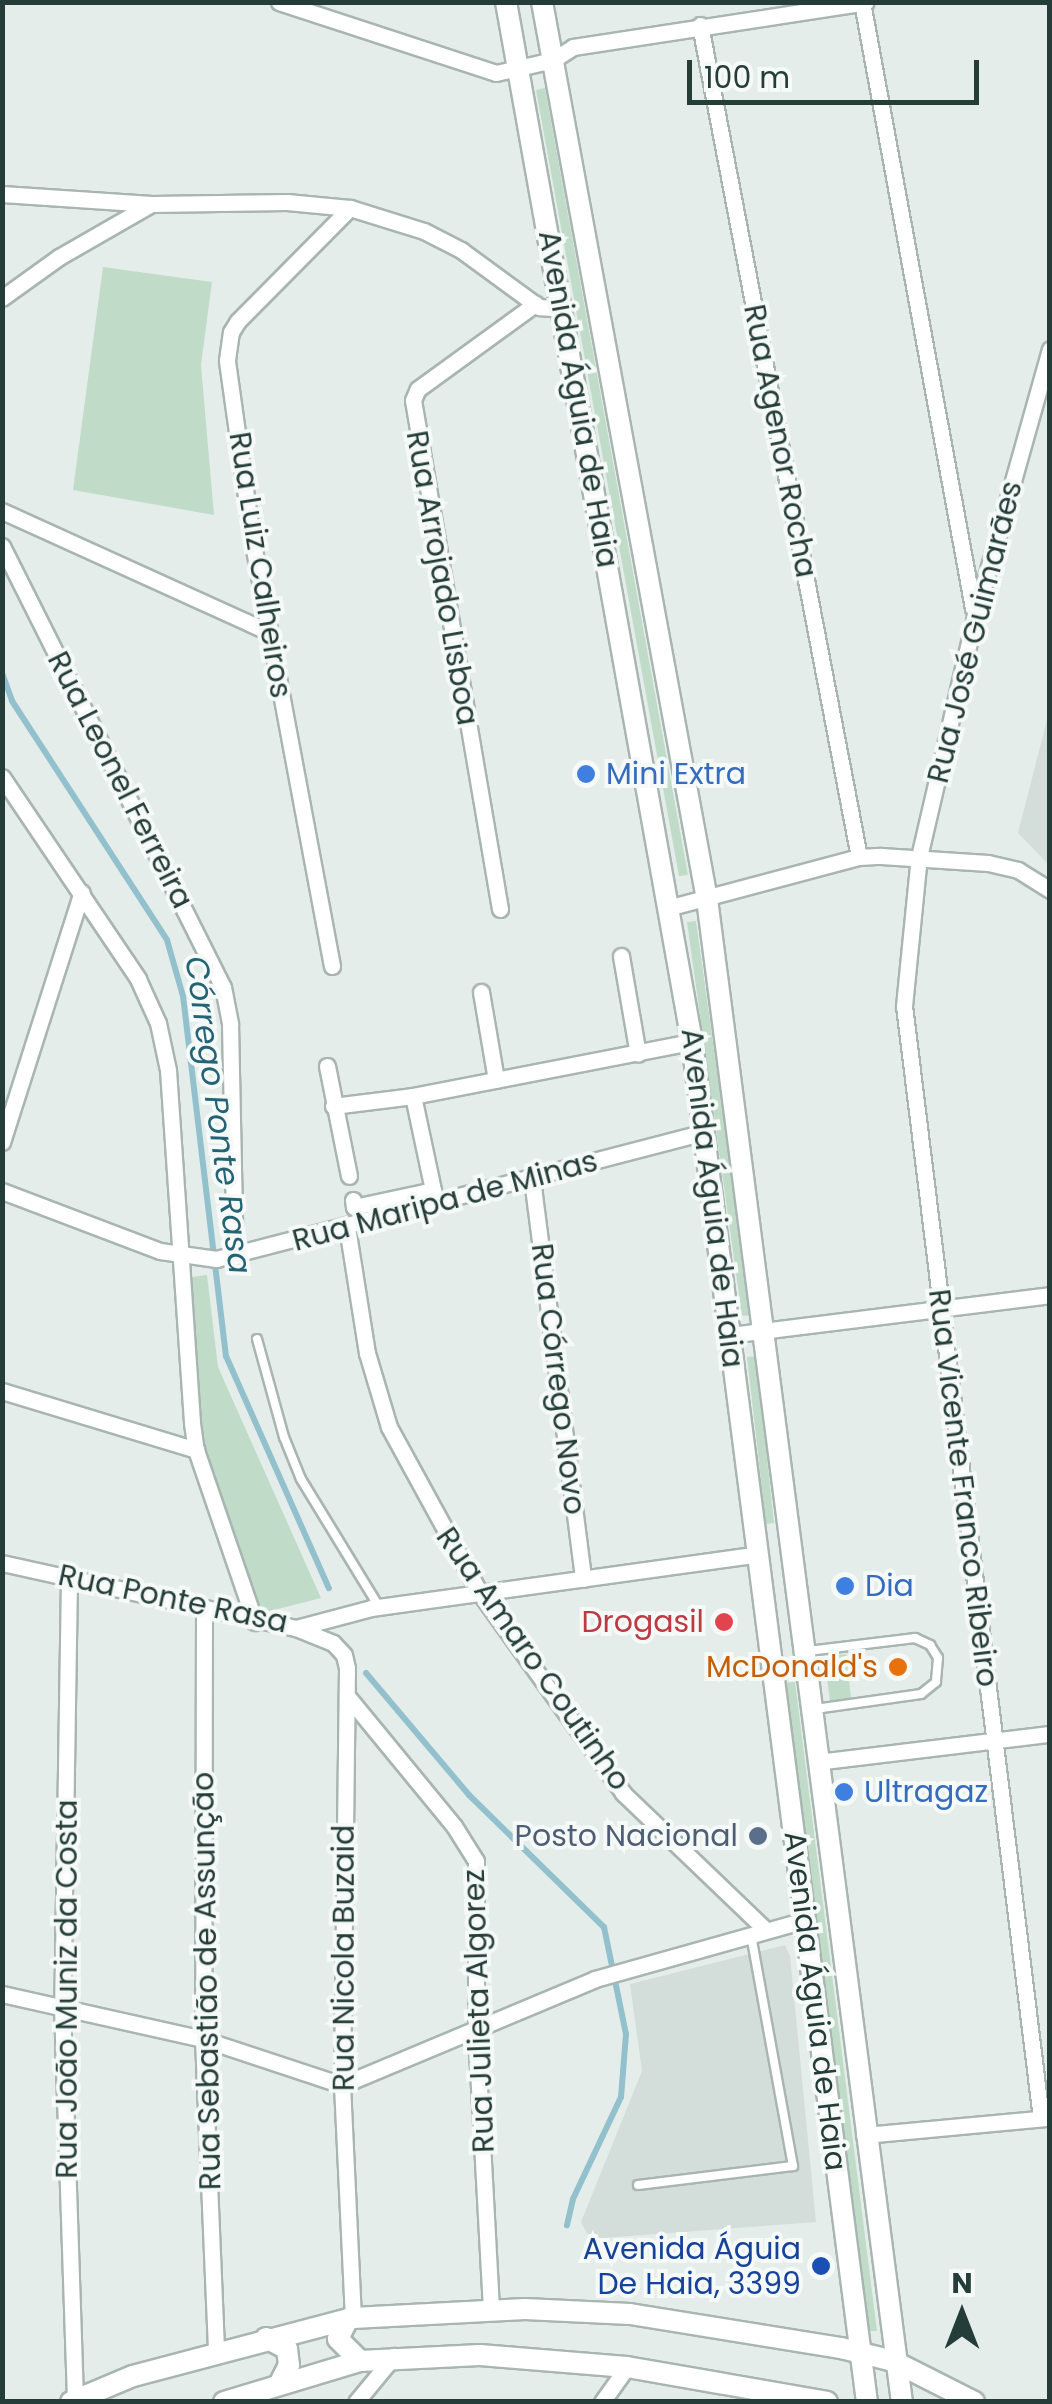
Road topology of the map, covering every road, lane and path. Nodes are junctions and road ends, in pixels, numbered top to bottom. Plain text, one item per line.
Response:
1 (279, 2) edge
2 (506, 2) edge
3 (542, 2) edge
4 (863, 3) edge
5 (327, 10) edge
6 (747, 10) edge
7 (700, 25) junction
8 (553, 60) junction
9 (519, 71) junction
10 (2, 194) edge
11 (152, 204) junction
12 (350, 208) junction
13 (2, 298) edge
14 (535, 304) junction
15 (562, 309) junction
16 (1050, 349) edge
17 (2, 511) edge
18 (2, 546) edge
19 (974, 616) junction
20 (269, 632) junction
21 (2, 777) edge
22 (859, 858) junction
23 (919, 858) junction
24 (1050, 890) edge
25 (82, 892) junction
26 (707, 899) junction
27 (671, 907) junction
28 (500, 909) dead end
29 (620, 956) dead end
30 (332, 966) dead end
31 (481, 992) dead end
32 (692, 1042) junction
33 (638, 1054) junction
34 (327, 1066) dead end
35 (496, 1080) junction
36 (414, 1096) junction
37 (334, 1106) junction
38 (705, 1132) junction
39 (2, 1142) edge
40 (349, 1176) dead end
41 (532, 1178) junction
42 (2, 1191) edge
43 (352, 1200) dead end
44 (346, 1227) junction
45 (233, 1257) junction
46 (187, 1258) junction
47 (1050, 1295) edge
48 (941, 1310) junction
49 (766, 1330) junction
50 (730, 1335) junction
51 (257, 1339) dead end
52 (2, 1391) edge
53 (196, 1450) junction
54 (775, 1552) junction
55 (2, 1563) edge
56 (69, 1578) junction
57 (583, 1578) junction
58 (480, 1594) junction
59 (375, 1607) junction
60 (204, 1609) junction
61 (255, 1622) junction
62 (296, 1628) junction
63 (804, 1651) junction
64 (806, 1676) junction
65 (348, 1697) junction
66 (810, 1710) junction
67 (1050, 1734) edge
68 (994, 1741) junction
69 (817, 1762) junction
70 (805, 1920) junction
71 (758, 1931) junction
72 (2, 1994) edge
73 (62, 2008) junction
74 (476, 2032) junction
75 (203, 2039) junction
76 (342, 2085) junction
77 (1046, 2118) edge
78 (864, 2135) junction
79 (638, 2185) dead end
80 (491, 2310) junction
81 (350, 2319) junction
82 (266, 2338) junction
83 (216, 2352) junction
84 (859, 2353) junction
85 (394, 2356) junction
86 (360, 2361) junction
87 (894, 2361) junction
88 (628, 2368) junction
89 (282, 2381) junction
90 (73, 2400) edge
91 (224, 2402) edge
92 (356, 2402) edge
93 (602, 2402) edge
94 (827, 2402) edge
95 (867, 2402) edge
96 (902, 2402) edge
97 (974, 2402) edge

1 - 5 street
2 - 9 main road, Avenida Águia de Haia
3 - 8 main road, Avenida Águia de Haia
4 - 6 street
4 - 19 street
5 - 9 street
6 - 7 street
7 - 8 street
7 - 22 street, Rua Agenor Rocha
8 - 9 street
8 - 26 main road, Avenida Águia de Haia
9 - 15 main road, Avenida Águia de Haia
10 - 11 street
11 - 12 street
11 - 13 street
12 - 14 street
12 - 20 street, Rua Luiz Calheiros
14 - 15 street
14 - 28 street, Rua Arrojado Lisboa
15 - 27 main road, Avenida Águia de Haia
16 - 19 street, Rua José Guimarães
17 - 20 street
18 - 45 street, Rua Leonel Ferreira
19 - 23 street, Rua José Guimarães
20 - 30 street, Rua Luiz Calheiros
21 - 25 street
22 - 23 street
22 - 26 street
23 - 24 street
23 - 48 street, Rua Vicente Franco Ribeiro
25 - 39 street
25 - 46 street
26 - 27 street
26 - 49 main road, Avenida Águia de Haia
27 - 32 main road, Avenida Águia de Haia
29 - 33 street
31 - 35 street
32 - 33 street
32 - 38 main road, Avenida Águia de Haia
33 - 35 street
34 - 37 street
35 - 36 street
36 - 37 street
36 - 43 street
37 - 40 street
38 - 41 street, Rua Maripa de Minas
38 - 50 main road, Avenida Águia de Haia
41 - 44 street, Rua Maripa de Minas
41 - 57 street, Rua Córrego Novo
42 - 46 street
44 - 45 street, Rua Maripa de Minas
44 - 58 street, Rua Amaro Coutinho
45 - 46 street, Rua Maripa de Minas
46 - 53 street
47 - 48 street
48 - 49 street
48 - 68 street, Rua Vicente Franco Ribeiro
49 - 50 street
49 - 54 main road, Avenida Águia de Haia
50 - 54 main road, Avenida Águia de Haia
51 - 59 lane
52 - 53 street
53 - 61 street
54 - 57 street, Rua Ponte Rasa
54 - 63 main road, Avenida Águia de Haia
54 - 64 main road
54 - 70 main road, Avenida Águia de Haia
55 - 56 street, Rua Ponte Rasa
56 - 60 street, Rua Ponte Rasa
56 - 73 street, Rua João Muniz da Costa
57 - 58 street, Rua Ponte Rasa
58 - 59 street, Rua Ponte Rasa
58 - 71 street, Rua Amaro Coutinho
59 - 62 street, Rua Ponte Rasa
60 - 61 street, Rua Ponte Rasa
60 - 75 street, Rua Sebastião de Assunção
61 - 62 street, Rua Ponte Rasa
62 - 65 street, Rua Nicola Buzaid
63 - 64 main road, Avenida Águia de Haia
63 - 66 lane
64 - 66 main road, Avenida Águia de Haia
65 - 74 street, Rua Julieta Algorez
65 - 76 street, Rua Nicola Buzaid
66 - 69 main road, Avenida Águia de Haia
67 - 68 street
68 - 69 street
68 - 77 street, Rua Vicente Franco Ribeiro
69 - 78 main road, Avenida Águia de Haia
70 - 71 street
70 - 84 main road, Avenida Águia de Haia
71 - 74 street
71 - 79 lane
72 - 73 street
73 - 75 street
73 - 90 street, Rua João Muniz da Costa
74 - 76 street
74 - 80 street, Rua Julieta Algorez
75 - 76 street
75 - 83 street, Rua Sebastião de Assunção
76 - 81 street, Rua Nicola Buzaid
77 - 78 street
78 - 87 main road, Avenida Águia de Haia
80 - 81 main road
80 - 84 main road
81 - 82 main road
81 - 86 main road
82 - 83 main road
82 - 89 main road
83 - 90 main road
84 - 87 main road
84 - 95 main road, Avenida Águia de Haia
85 - 86 main road
85 - 88 main road
85 - 92 street
86 - 89 main road
87 - 96 main road, Avenida Águia de Haia
87 - 97 main road
88 - 93 street
88 - 94 main road
89 - 91 main road

